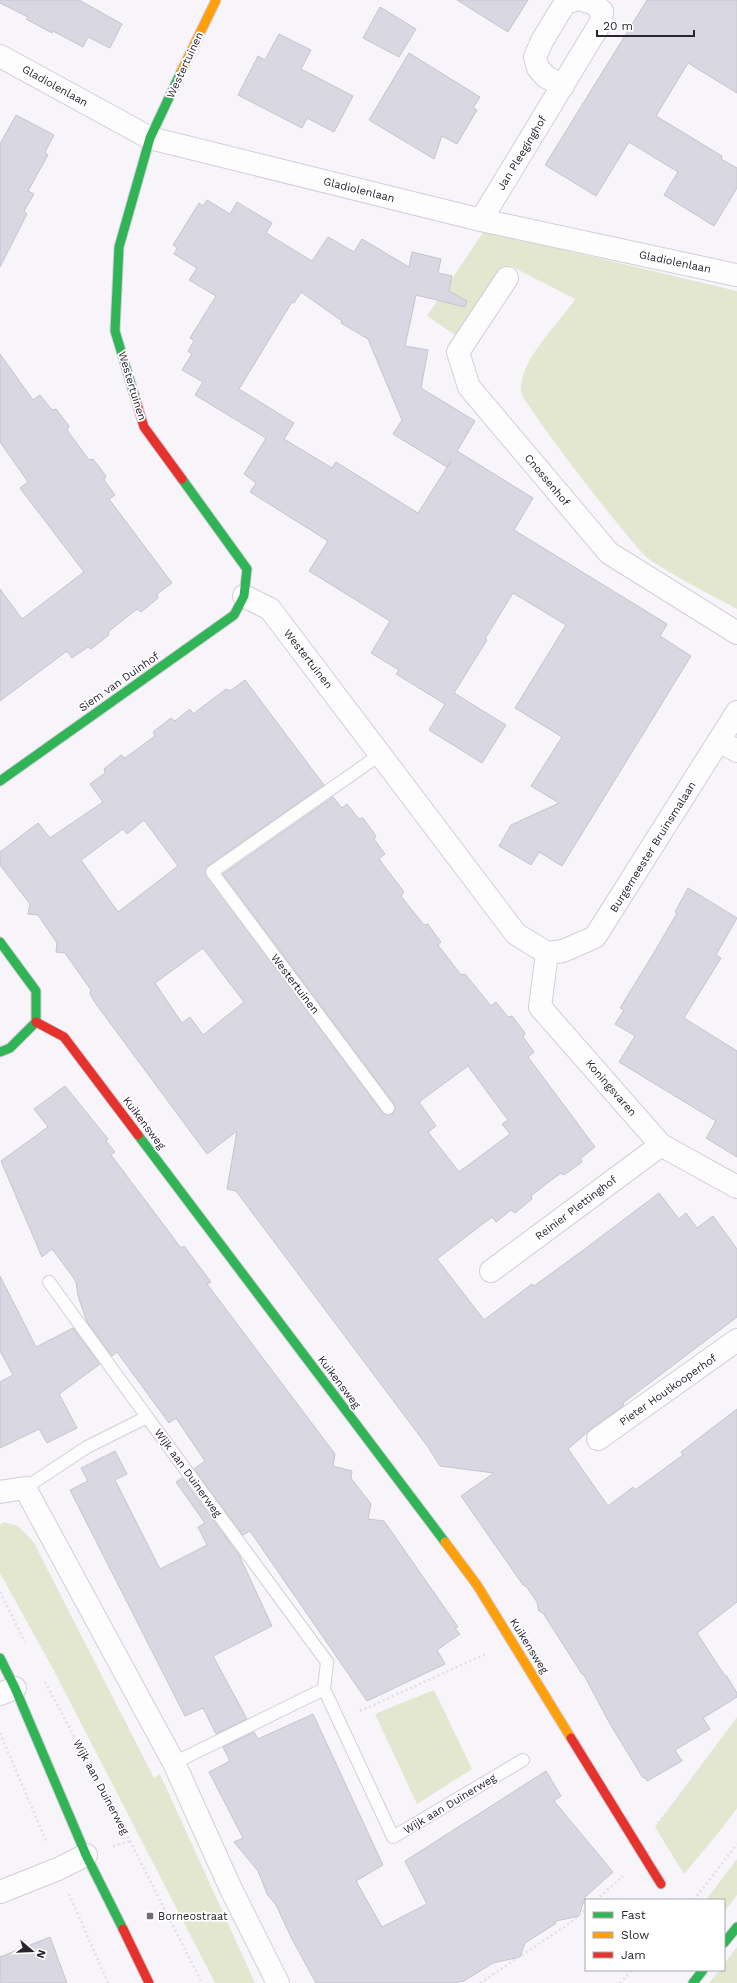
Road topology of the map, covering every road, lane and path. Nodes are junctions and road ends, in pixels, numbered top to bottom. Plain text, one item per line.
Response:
1 (216, 0) edge
2 (576, 0) edge
3 (583, 0) edge
4 (0, 56) edge
5 (563, 86) junction
6 (150, 138) junction
7 (481, 220) junction
8 (736, 275) edge
9 (507, 278) dead end
10 (244, 596) junction
11 (737, 633) edge
12 (737, 712) edge
13 (728, 746) edge
14 (381, 754) junction
15 (0, 781) edge
16 (0, 942) edge
17 (547, 953) junction
18 (36, 1022) junction
19 (0, 1052) edge
20 (388, 1108) dead end
21 (661, 1144) junction
22 (737, 1187) edge
23 (491, 1271) dead end
24 (49, 1282) dead end
25 (737, 1340) edge
26 (147, 1417) junction
27 (598, 1440) dead end
28 (25, 1488) junction
29 (0, 1492) edge
30 (0, 1592) edge
31 (512, 1642) junction
32 (28, 1648) dead end
33 (0, 1658) edge
34 (42, 1676) dead end
35 (324, 1689) junction
36 (7, 1691) edge
37 (338, 1720) junction
38 (737, 1729) edge
39 (523, 1760) dead end
40 (174, 1763) junction
41 (635, 1843) junction
42 (737, 1844) edge
43 (86, 1855) junction
44 (644, 1858) junction
45 (661, 1884) dead end
46 (0, 1892) edge
47 (597, 1899) edge
48 (695, 1899) edge
49 (585, 1910) edge
50 (737, 1927) edge
51 (725, 1942) edge
52 (631, 1971) edge
53 (702, 1971) edge
54 (149, 1983) edge
55 (202, 1983) edge
56 (278, 1983) edge
57 (480, 1983) edge
58 (620, 1983) edge
59 (693, 1983) edge

1 - 6 street, Westertuinen
2 - 5 street
3 - 5 street, Jan Pleeginghof
4 - 6 street, Gladiolenlaan
5 - 7 street, Jan Pleeginghof
6 - 7 street, Gladiolenlaan
6 - 10 street, Westertuinen
7 - 8 street, Gladiolenlaan
9 - 11 street, Cnossenhof
10 - 14 street, Westertuinen
10 - 15 street, Siem van Duinhof
12 - 13 street, Burgemeester Bruinsmalaan
13 - 17 street, Burgemeester Bruinsmalaan
14 - 17 street, Westertuinen
14 - 20 lane, Westertuinen
16 - 18 street
17 - 21 street, Koningsvaren
18 - 19 street
18 - 31 street, Kuikensweg
21 - 22 street, Koningsvaren
21 - 23 street, Reinier Plettinghof
24 - 26 lane, Wijk aan Duinerweg
25 - 27 street, Pieter Houtkooperhof
26 - 28 lane, Wijk aan Duinerweg
26 - 35 lane, Wijk aan Duinerweg
28 - 29 street, Wijk aan Duinerweg
28 - 40 street
30 - 32 path
31 - 37 path
31 - 41 street, Kuikensweg
33 - 36 street
34 - 55 path, Wijk aan Duinerweg
35 - 37 lane, Wijk aan Duinerweg
35 - 40 lane
36 - 43 street
37 - 39 lane, Wijk aan Duinerweg
38 - 41 path
40 - 56 street
41 - 44 street, Kuikensweg
42 - 48 path
43 - 46 street
43 - 54 street
44 - 45 street, Kuikensweg
44 - 47 path
49 - 57 path
50 - 51 street
52 - 58 path
53 - 59 street

